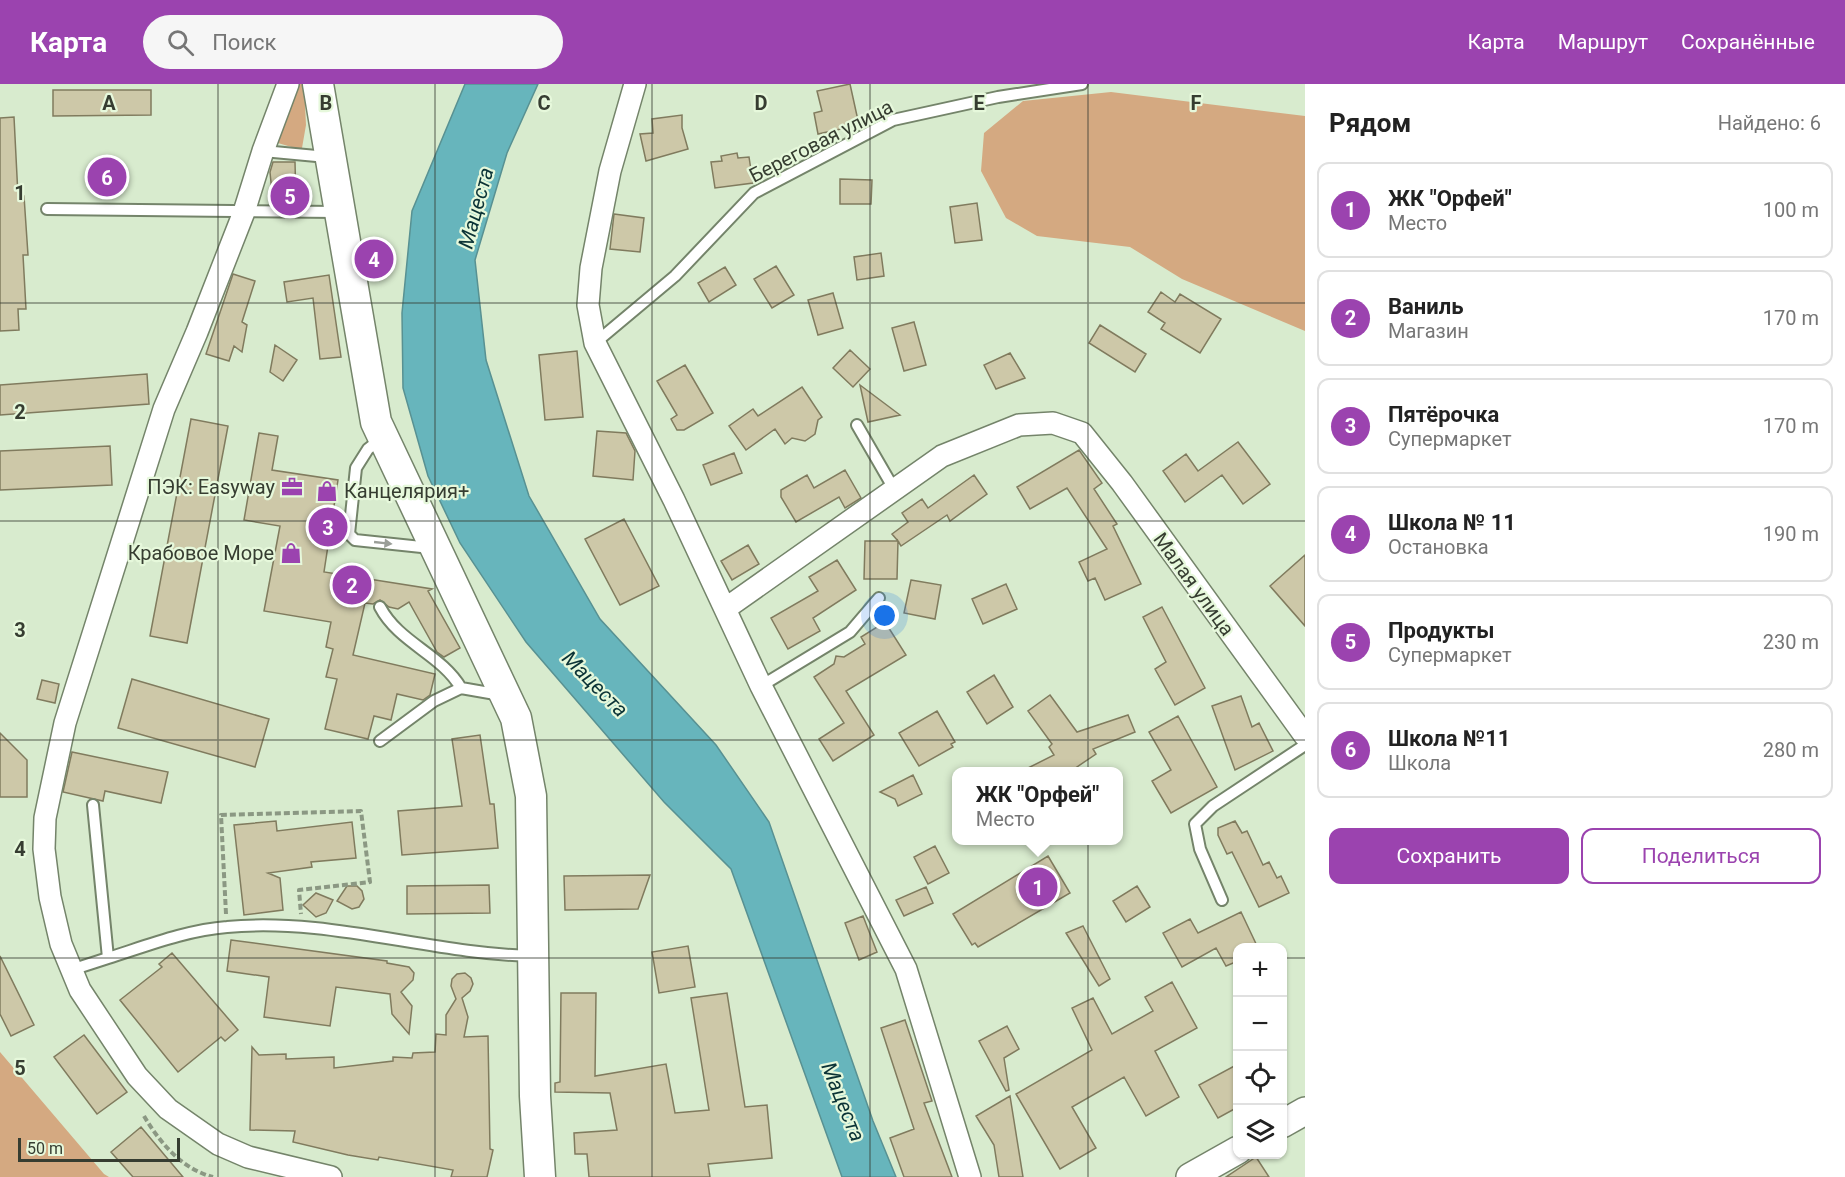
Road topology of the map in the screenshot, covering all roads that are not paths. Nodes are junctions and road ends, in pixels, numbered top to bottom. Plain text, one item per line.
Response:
1 (288, 84) edge
2 (318, 84) edge
3 (635, 84) edge
4 (1082, 84) edge
5 (262, 150) junction
6 (330, 157) junction
7 (47, 209) dead end
8 (244, 212) junction
9 (339, 212) junction
10 (595, 343) junction
11 (857, 425) dead end
12 (382, 438) junction
13 (894, 489) junction
14 (434, 549) junction
15 (879, 598) dead end
16 (380, 607) dead end
17 (725, 609) junction
18 (761, 686) junction
19 (461, 688) junction
20 (507, 697) junction
21 (1302, 723) edge
22 (381, 741) dead end
23 (1305, 745) edge
24 (93, 805) dead end
25 (1222, 900) dead end
26 (533, 956) junction
27 (108, 958) junction
28 (71, 970) junction
29 (1305, 1111) edge
30 (1287, 1121) edge
31 (1233, 1153) edge
32 (331, 1177) edge
33 (540, 1177) edge
34 (970, 1177) edge
35 (1190, 1177) edge

1 - 5 street
2 - 6 main road
3 - 10 street
4 - 10 lane, Береговая улица
5 - 6 lane
5 - 8 street
6 - 9 main road
7 - 8 lane
8 - 9 lane
8 - 28 street
9 - 12 main road
10 - 17 street
11 - 13 lane
12 - 14 main road
12 -> 14 lane
13 - 17 street
13 - 21 street, Малая улица
14 - 20 main road
15 - 18 lane
16 - 19 lane
17 - 18 street
18 - 34 street
19 - 20 lane
19 - 22 lane
20 - 26 main road
23 - 25 lane
24 - 27 lane
26 - 27 lane
26 - 33 main road
27 - 28 lane
28 - 32 street
29 - 30 street
31 - 35 street

